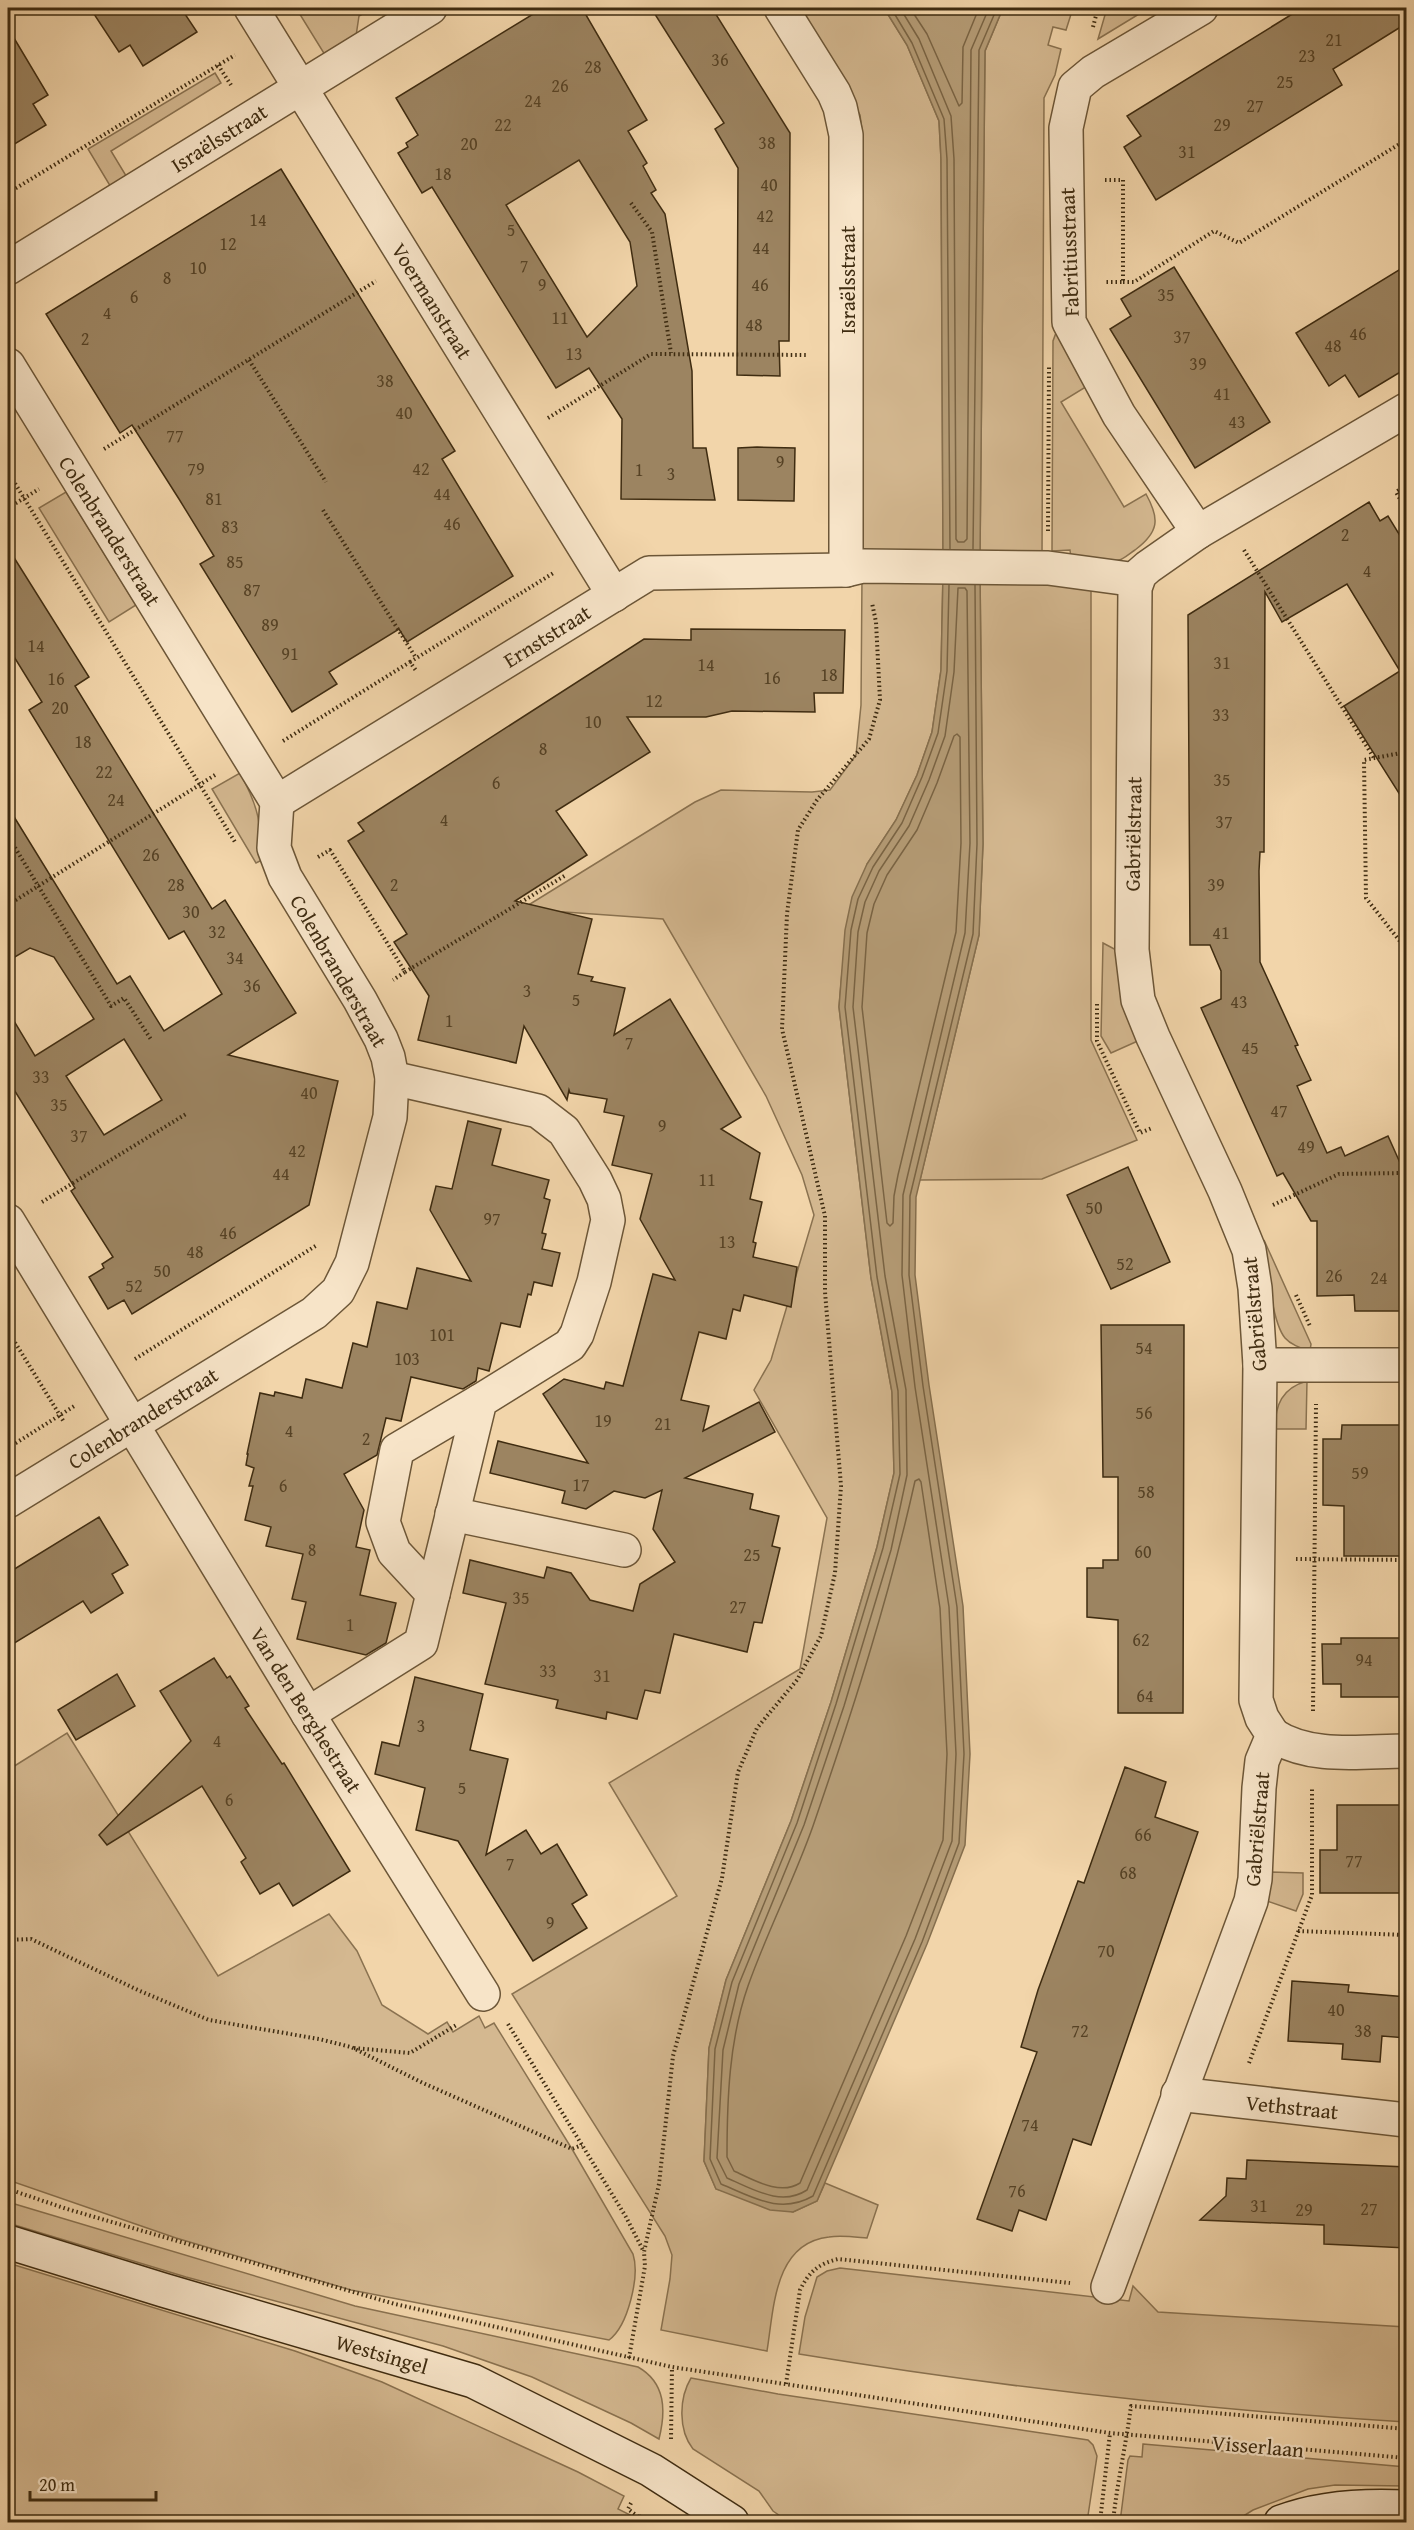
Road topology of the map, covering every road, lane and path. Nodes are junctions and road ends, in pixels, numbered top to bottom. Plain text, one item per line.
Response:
1 (251, 8) edge
2 (430, 8) edge
3 (781, 8) edge
4 (1201, 8) edge
5 (267, 35) junction
6 (300, 88) junction
7 (1407, 140) edge
8 (8, 194) edge
9 (631, 203) dead end
10 (408, 262) junction
11 (8, 268) edge
12 (1123, 282) dead end
13 (671, 353) junction
14 (847, 355) junction
15 (249, 360) junction
16 (8, 365) edge
17 (1407, 410) edge
18 (516, 438) junction
19 (72, 469) junction
20 (8, 472) edge
21 (326, 482) dead end
22 (1407, 485) edge
23 (323, 510) dead end
24 (1407, 510) edge
25 (1211, 525) junction
26 (587, 552) junction
27 (846, 570) junction
28 (1137, 580) junction
29 (614, 595) junction
30 (416, 658) junction
31 (410, 662) junction
32 (437, 703) junction
33 (1407, 752) edge
34 (1374, 758) junction
35 (252, 760) junction
36 (200, 784) junction
37 (278, 802) junction
38 (8, 836) edge
39 (236, 844) dead end
40 (566, 875) dead end
41 (38, 886) junction
42 (8, 905) edge
43 (1407, 949) edge
44 (405, 972) dead end
45 (152, 1041) dead end
46 (1407, 1053) edge
47 (392, 1078) junction
48 (186, 1114) dead end
49 (1402, 1173) junction
50 (1407, 1194) edge
51 (364, 1215) junction
52 (1237, 1221) junction
53 (8, 1223) edge
54 (1293, 1288) dead end
55 (8, 1331) edge
56 (1260, 1365) junction
57 (1317, 1365) junction
58 (1407, 1365) edge
59 (103, 1379) junction
60 (480, 1401) junction
61 (60, 1415) junction
62 (132, 1424) junction
63 (8, 1448) edge
64 (84, 1454) junction
65 (8, 1501) edge
66 (452, 1514) junction
67 (624, 1550) dead end
68 (1258, 1559) junction
69 (1315, 1560) junction
70 (1407, 1560) edge
71 (433, 1594) junction
72 (308, 1714) junction
73 (1273, 1735) junction
74 (1313, 1751) junction
75 (1407, 1751) edge
76 (1298, 1930) junction
77 (1407, 1935) edge
78 (8, 1940) edge
79 (483, 1994) junction
80 (351, 2047) junction
81 (1178, 2094) junction
82 (1236, 2101) junction
83 (1407, 2120) edge
84 (582, 2145) junction
85 (8, 2188) edge
86 (8, 2242) edge
87 (644, 2252) junction
88 (1108, 2287) joint
89 (628, 2358) junction
90 (672, 2367) junction
91 (786, 2384) junction
92 (1407, 2429) edge
93 (1110, 2433) junction
94 (1127, 2434) junction
95 (1407, 2458) edge
96 (651, 2470) junction
97 (1407, 2506) edge
98 (732, 2523) edge
99 (1100, 2523) edge
100 (1113, 2523) edge
101 (1281, 2523) edge

1 - 5 street, Voermanstraat
2 - 6 street, Israëlsstraat
3 - 14 street, Israëlsstraat
4 - 25 street, Fabritiusstraat
5 - 6 street, Voermanstraat
5 - 8 path
6 - 10 street, Voermanstraat
6 - 11 street, Israëlsstraat
7 - 12 path
9 - 13 path
10 - 15 path
10 - 18 street, Voermanstraat
13 - 14 path
13 - 18 path
14 - 27 street, Israëlsstraat
15 - 19 path
15 - 21 path
16 - 19 street, Colenbranderstraat
17 - 25 street
18 - 26 street, Voermanstraat
19 - 35 street, Colenbranderstraat
20 - 36 path
22 - 24 path
23 - 30 path
25 - 28 street
25 - 34 path
26 - 29 street, Voermanstraat
26 - 30 path
27 - 28 street, Ernststraat
27 - 29 street, Ernststraat
27 - 87 path
28 - 52 street, Gabriëlstraat
29 - 32 street, Ernststraat
30 - 31 path
31 - 32 path
31 - 35 path
32 - 37 street, Ernststraat
33 - 34 path
34 - 43 path
35 - 36 path
35 - 37 street, Colenbranderstraat
36 - 39 path
36 - 41 path
37 - 47 street, Colenbranderstraat
38 - 41 path
40 - 44 path
41 - 42 path
41 - 45 path
46 - 49 path
47 - 51 street, Colenbranderstraat
47 - 60 street
48 - 53 path
49 - 50 path
49 - 52 path
51 - 59 path
51 - 62 street, Colenbranderstraat
52 - 56 street, Gabriëlstraat
53 - 59 street, Van den Berghestraat
54 - 57 path
55 - 61 path
56 - 57 street
56 - 68 street, Gabriëlstraat
57 - 58 street
57 - 69 path
59 - 61 path
59 - 62 street, Van den Berghestraat
60 - 66 street
60 - 71 street
61 - 63 path
61 - 64 path
62 - 64 street, Colenbranderstraat
62 - 72 street, Van den Berghestraat
64 - 65 street, Colenbranderstraat
66 - 67 street
66 - 71 street
68 - 69 path
68 - 73 street, Gabriëlstraat
69 - 70 path
69 - 74 path
71 - 72 street
72 - 79 street, Van den Berghestraat
73 - 74 street
73 - 81 street, Gabriëlstraat
74 - 75 street
74 - 76 path
76 - 77 path
76 - 82 path
78 - 80 path
79 - 80 path
79 - 84 path
80 - 84 path
81 - 82 street, Vethstraat
81 - 88 street, Gabriëlstraat
82 - 83 street, Vethstraat
84 - 87 path
85 - 89 path
86 - 96 street, Westsingel
87 - 89 path
88 - 91 path
89 - 90 path
90 - 91 path, Visserlaan
90 - 96 path
91 - 93 path, Visserlaan
92 - 94 path
93 - 94 path, Visserlaan
93 - 99 path
94 - 95 path, Visserlaan
94 - 100 path
96 - 98 street, Westsingel
97 - 101 street

